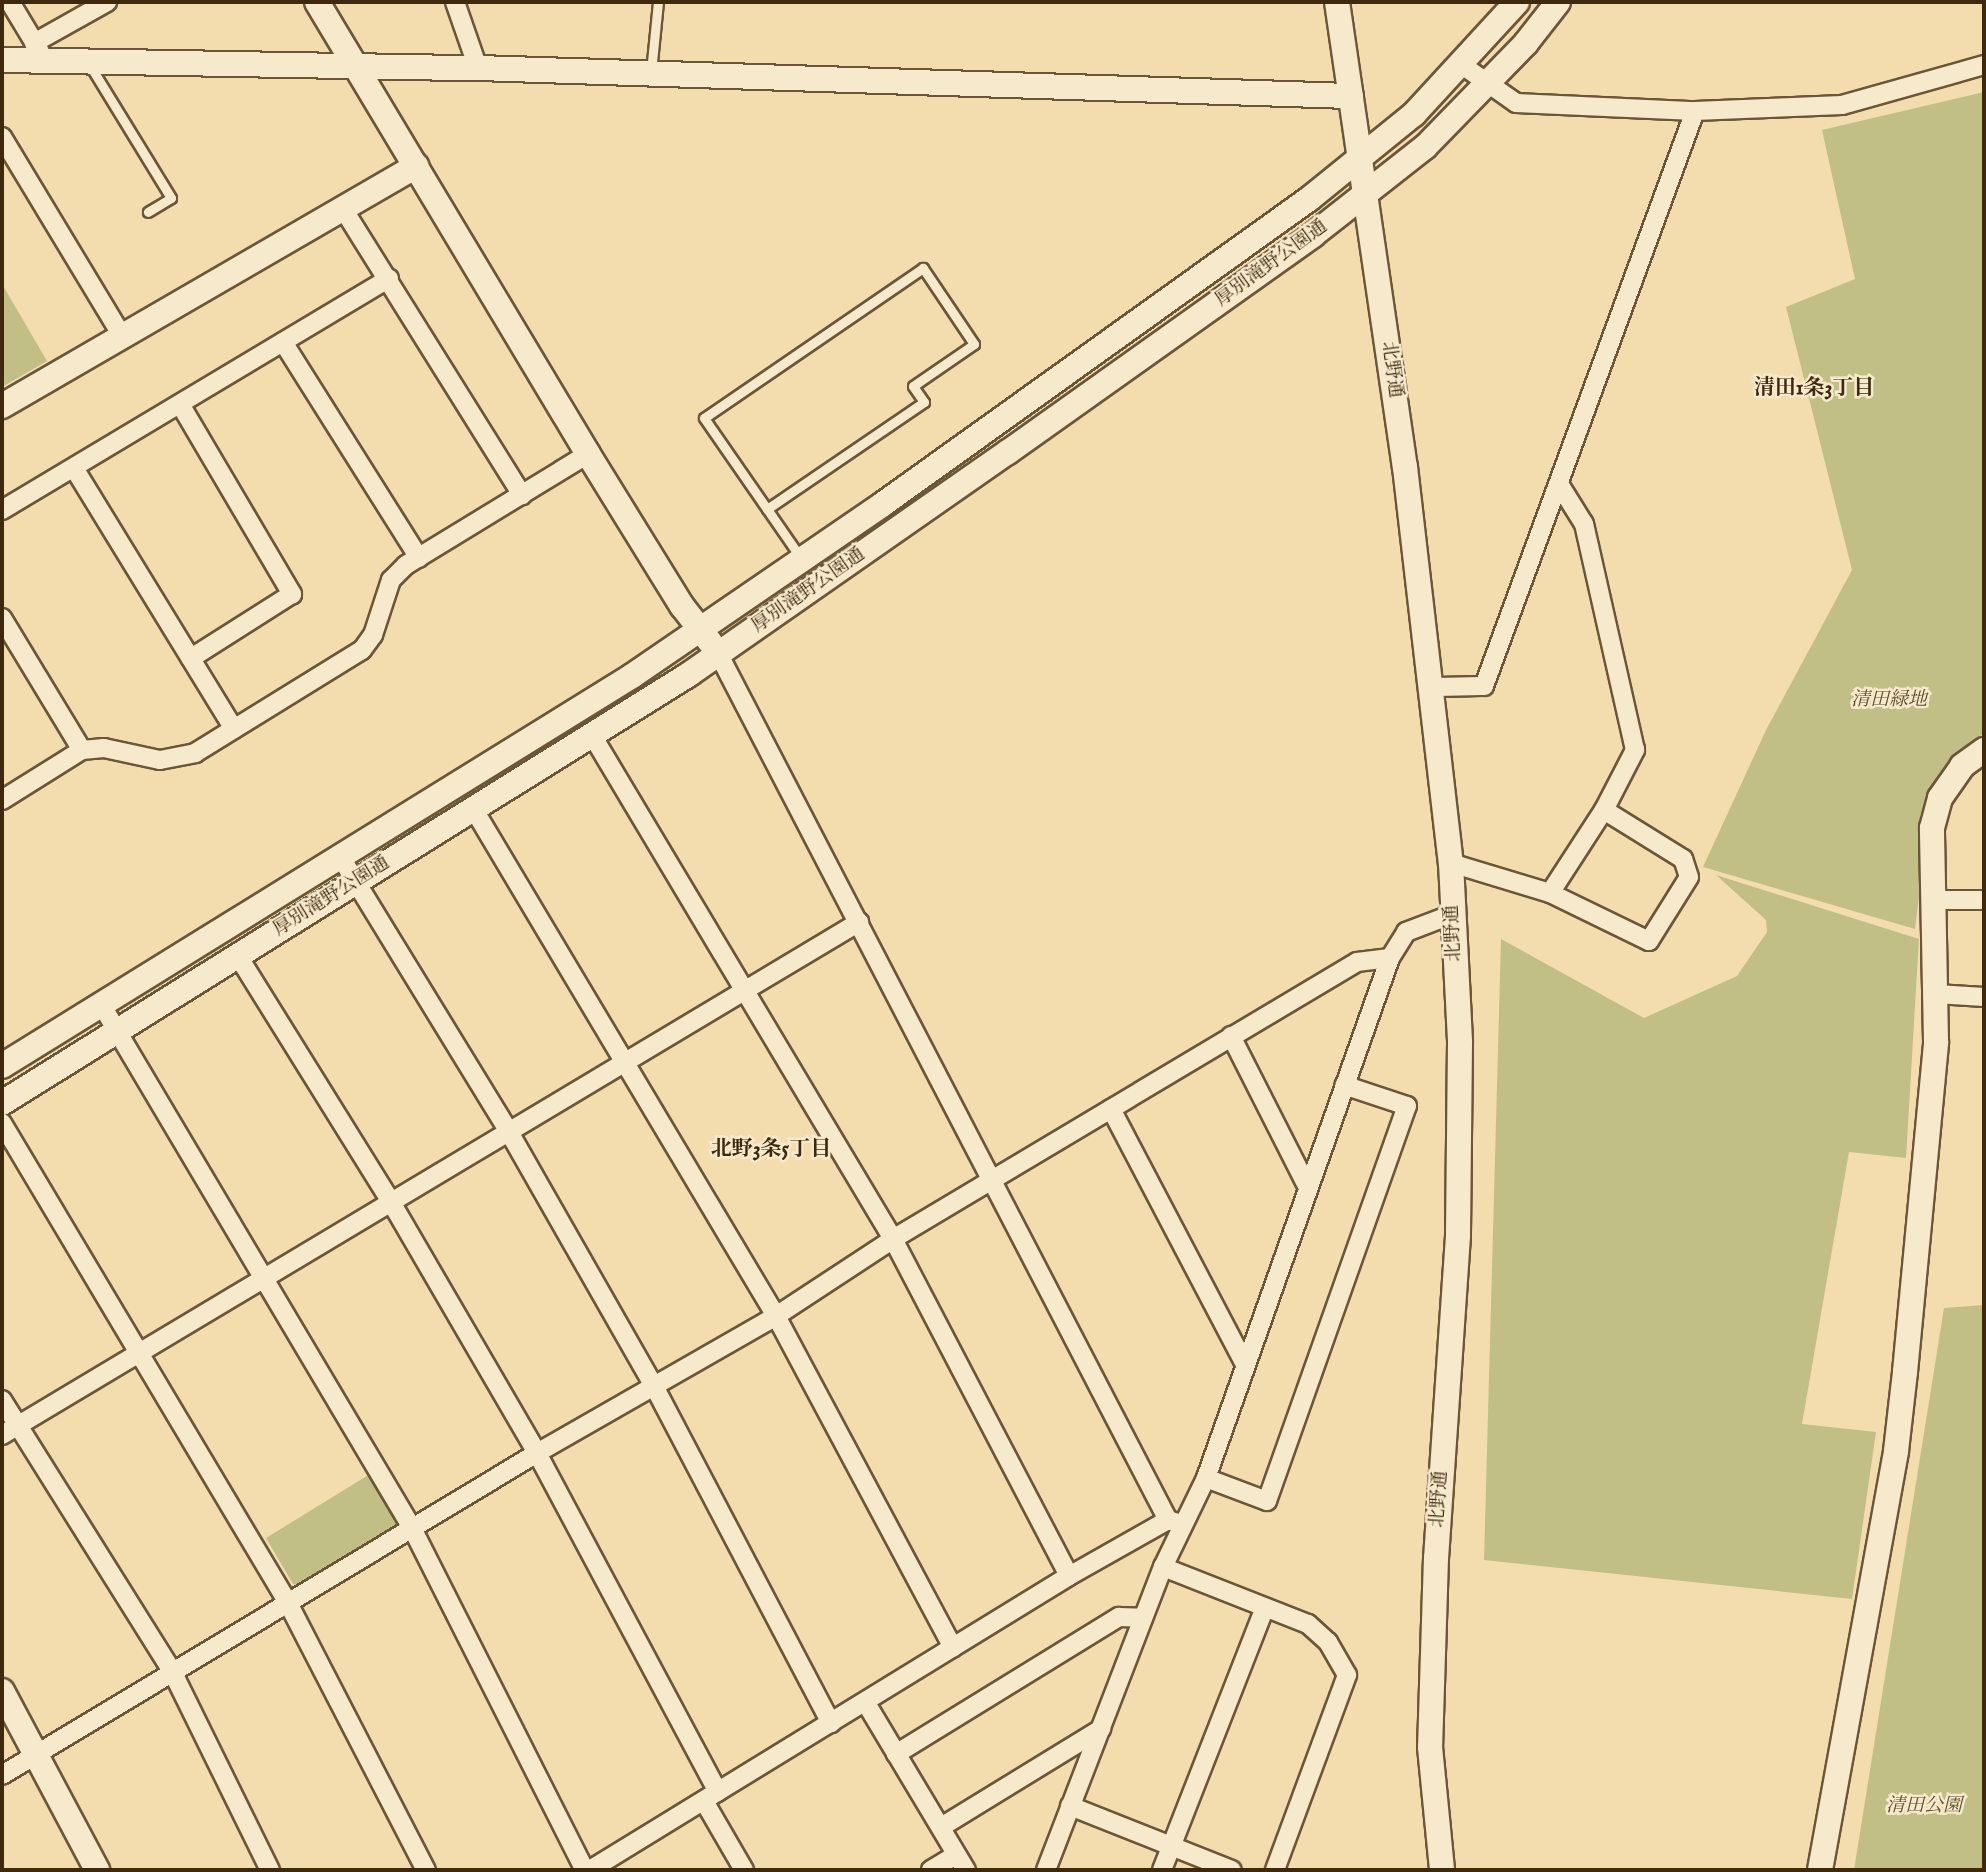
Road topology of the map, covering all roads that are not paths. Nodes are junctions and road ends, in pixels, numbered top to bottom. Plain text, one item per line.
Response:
1 (10, 2) edge
2 (107, 2) edge
3 (317, 2) edge
4 (455, 2) edge
5 (658, 2) edge
6 (1337, 2) edge
7 (1517, 2) edge
8 (1558, 2) edge
9 (40, 52) junction
10 (2, 60) edge
11 (88, 62) junction
12 (1462, 65) junction
13 (1984, 65) edge
14 (359, 68) junction
15 (478, 68) junction
16 (651, 74) junction
17 (1487, 84) junction
18 (1351, 96) junction
19 (1695, 111) junction
20 (2, 137) edge
21 (1362, 157) junction
22 (416, 166) junction
23 (1366, 194) junction
24 (342, 207) junction
25 (148, 212) dead end
26 (389, 278) junction
27 (121, 334) junction
28 (284, 342) junction
29 (180, 404) junction
30 (2, 406) edge
31 (588, 454) junction
32 (74, 468) junction
33 (1559, 484) junction
34 (522, 495) junction
35 (767, 509) junction
36 (2, 510) edge
37 (419, 558) junction
38 (802, 559) junction
39 (819, 584) junction
40 (2, 618) edge
41 (701, 629) junction
42 (719, 655) junction
43 (191, 658) junction
44 (1434, 687) junction
45 (234, 729) junction
46 (592, 735) junction
47 (82, 750) junction
48 (1984, 750) edge
49 (2, 800) edge
50 (473, 808) junction
51 (1604, 810) junction
52 (340, 856) junction
53 (1451, 863) junction
54 (357, 881) junction
55 (1550, 893) junction
56 (1932, 900) junction
57 (1984, 900) edge
58 (1453, 914) junction
59 (859, 922) junction
60 (238, 956) junction
61 (1390, 958) junction
62 (744, 990) junction
63 (1936, 994) junction
64 (1984, 997) edge
65 (101, 1004) junction
66 (116, 1031) junction
67 (1231, 1037) junction
68 (624, 1061) junction
69 (2, 1066) edge
70 (1344, 1085) junction
71 (2, 1103) edge
72 (1111, 1109) junction
73 (2, 1123) edge
74 (509, 1132) junction
75 (992, 1180) junction
76 (1308, 1188) junction
77 (391, 1202) junction
78 (893, 1239) junction
79 (265, 1276) junction
80 (776, 1316) junction
81 (139, 1352) junction
82 (1245, 1364) junction
83 (654, 1386) junction
84 (2, 1400) edge
85 (18, 1426) junction
86 (2, 1436) edge
87 (537, 1453) junction
88 (1206, 1478) junction
89 (1175, 1522) junction
90 (412, 1528) junction
91 (1163, 1567) junction
92 (1069, 1576) junction
93 (288, 1603) junction
94 (1265, 1607) junction
95 (1143, 1618) junction
96 (953, 1648) junction
97 (173, 1673) junction
98 (2, 1692) edge
99 (866, 1703) junction
100 (831, 1723) junction
101 (1101, 1729) junction
102 (37, 1753) junction
103 (896, 1754) junction
104 (2, 1775) edge
105 (711, 1796) junction
106 (1070, 1806) junction
107 (941, 1827) junction
108 (1172, 1846) junction
109 (961, 1863) edge
110 (97, 1870) edge
111 (270, 1870) edge
112 (426, 1870) edge
113 (587, 1870) edge
114 (744, 1870) edge
115 (931, 1870) edge
116 (1046, 1870) edge
117 (1162, 1870) edge
118 (1232, 1870) edge
119 (1275, 1870) edge
120 (1442, 1870) edge
121 (1821, 1870) edge

1 - 9 street
2 - 9 street
3 - 14 street
4 - 15 street
5 - 16 lane
6 - 18 street, 北野通
7 - 12 street, 厚別滝野公園通
8 - 17 street, 厚別滝野公園通
9 - 10 street
9 - 11 street
11 - 14 street
11 - 25 lane
12 - 17 street
12 - 21 street, 厚別滝野公園通
13 - 19 street
14 - 15 street
14 - 22 street
15 - 16 street
16 - 18 street
17 - 19 street
17 - 23 street, 厚別滝野公園通
18 - 21 street, 北野通
19 - 33 street
20 - 27 street
21 - 23 street, 北野通
21 - 38 street, 厚別滝野公園通
22 - 24 street
22 - 31 street
23 - 39 street, 厚別滝野公園通
23 - 44 street, 北野通
24 - 26 street
24 - 27 street
26 - 28 street
26 - 34 street
27 - 30 street
28 - 29 street
28 - 37 street
29 - 32 street
29 - 43 street
31 - 34 street
31 - 41 street
32 - 36 street
32 - 43 street
33 - 44 street
33 - 51 street
34 - 37 street
35 - 35 lane
35 - 38 lane
37 - 45 street
38 - 39 street
38 - 41 street, 厚別滝野公園通
39 - 42 street, 厚別滝野公園通
40 - 47 street
41 - 42 street
41 - 52 street, 厚別滝野公園通
42 - 46 street, 厚別滝野公園通
42 - 59 street
43 - 45 street
44 - 53 street, 北野通
45 - 47 street
46 - 50 street, 厚別滝野公園通
46 - 62 street
47 - 49 street
48 - 56 street
50 - 54 street, 厚別滝野公園通
50 - 68 street
51 - 55 street
51 - 55 street
52 - 54 street
52 - 65 street, 厚別滝野公園通
53 - 55 street
53 - 58 street, 北野通
54 - 60 street, 厚別滝野公園通
54 - 74 street
56 - 57 street
56 - 63 street
58 - 61 street
58 - 120 street, 北野通
59 - 62 street
59 - 75 street
60 - 66 street, 厚別滝野公園通
60 - 77 street
61 - 67 street
61 - 70 street
62 - 68 street
62 - 78 street
63 - 64 street
63 - 121 street
65 - 66 street
65 - 69 street, 厚別滝野公園通
66 - 71 street, 厚別滝野公園通
66 - 79 street
67 - 72 street
67 - 76 street
68 - 74 street
68 - 80 street
70 - 76 street
70 - 88 street
72 - 75 street
72 - 82 street
73 - 81 street
74 - 77 street
74 - 83 street
75 - 78 street
75 - 89 street
76 - 82 street
77 - 79 street
77 - 87 street
78 - 80 street
78 - 92 street
79 - 81 street
79 - 90 street
80 - 83 street
80 - 96 street
81 - 85 street
81 - 93 street
82 - 88 street
83 - 87 street
83 - 100 street
84 - 85 street
85 - 86 street
85 - 97 street
87 - 90 street
87 - 105 street
88 - 89 street
89 - 91 street
89 - 92 street
90 - 93 street
90 - 113 street
91 - 94 street
91 - 95 street
92 - 96 street
93 - 97 street
93 - 112 street
94 - 108 street
94 - 119 street
95 - 101 street
95 - 103 street
96 - 99 street
97 - 102 street
97 - 111 street
98 - 102 street
99 - 100 street
99 - 103 street
100 - 105 street
101 - 106 street
101 - 107 street
102 - 104 street
102 - 110 street
103 - 107 street
105 - 113 street
105 - 114 street
106 - 108 street
106 - 116 street
107 - 109 street
108 - 117 street
108 - 118 street
109 - 115 street

